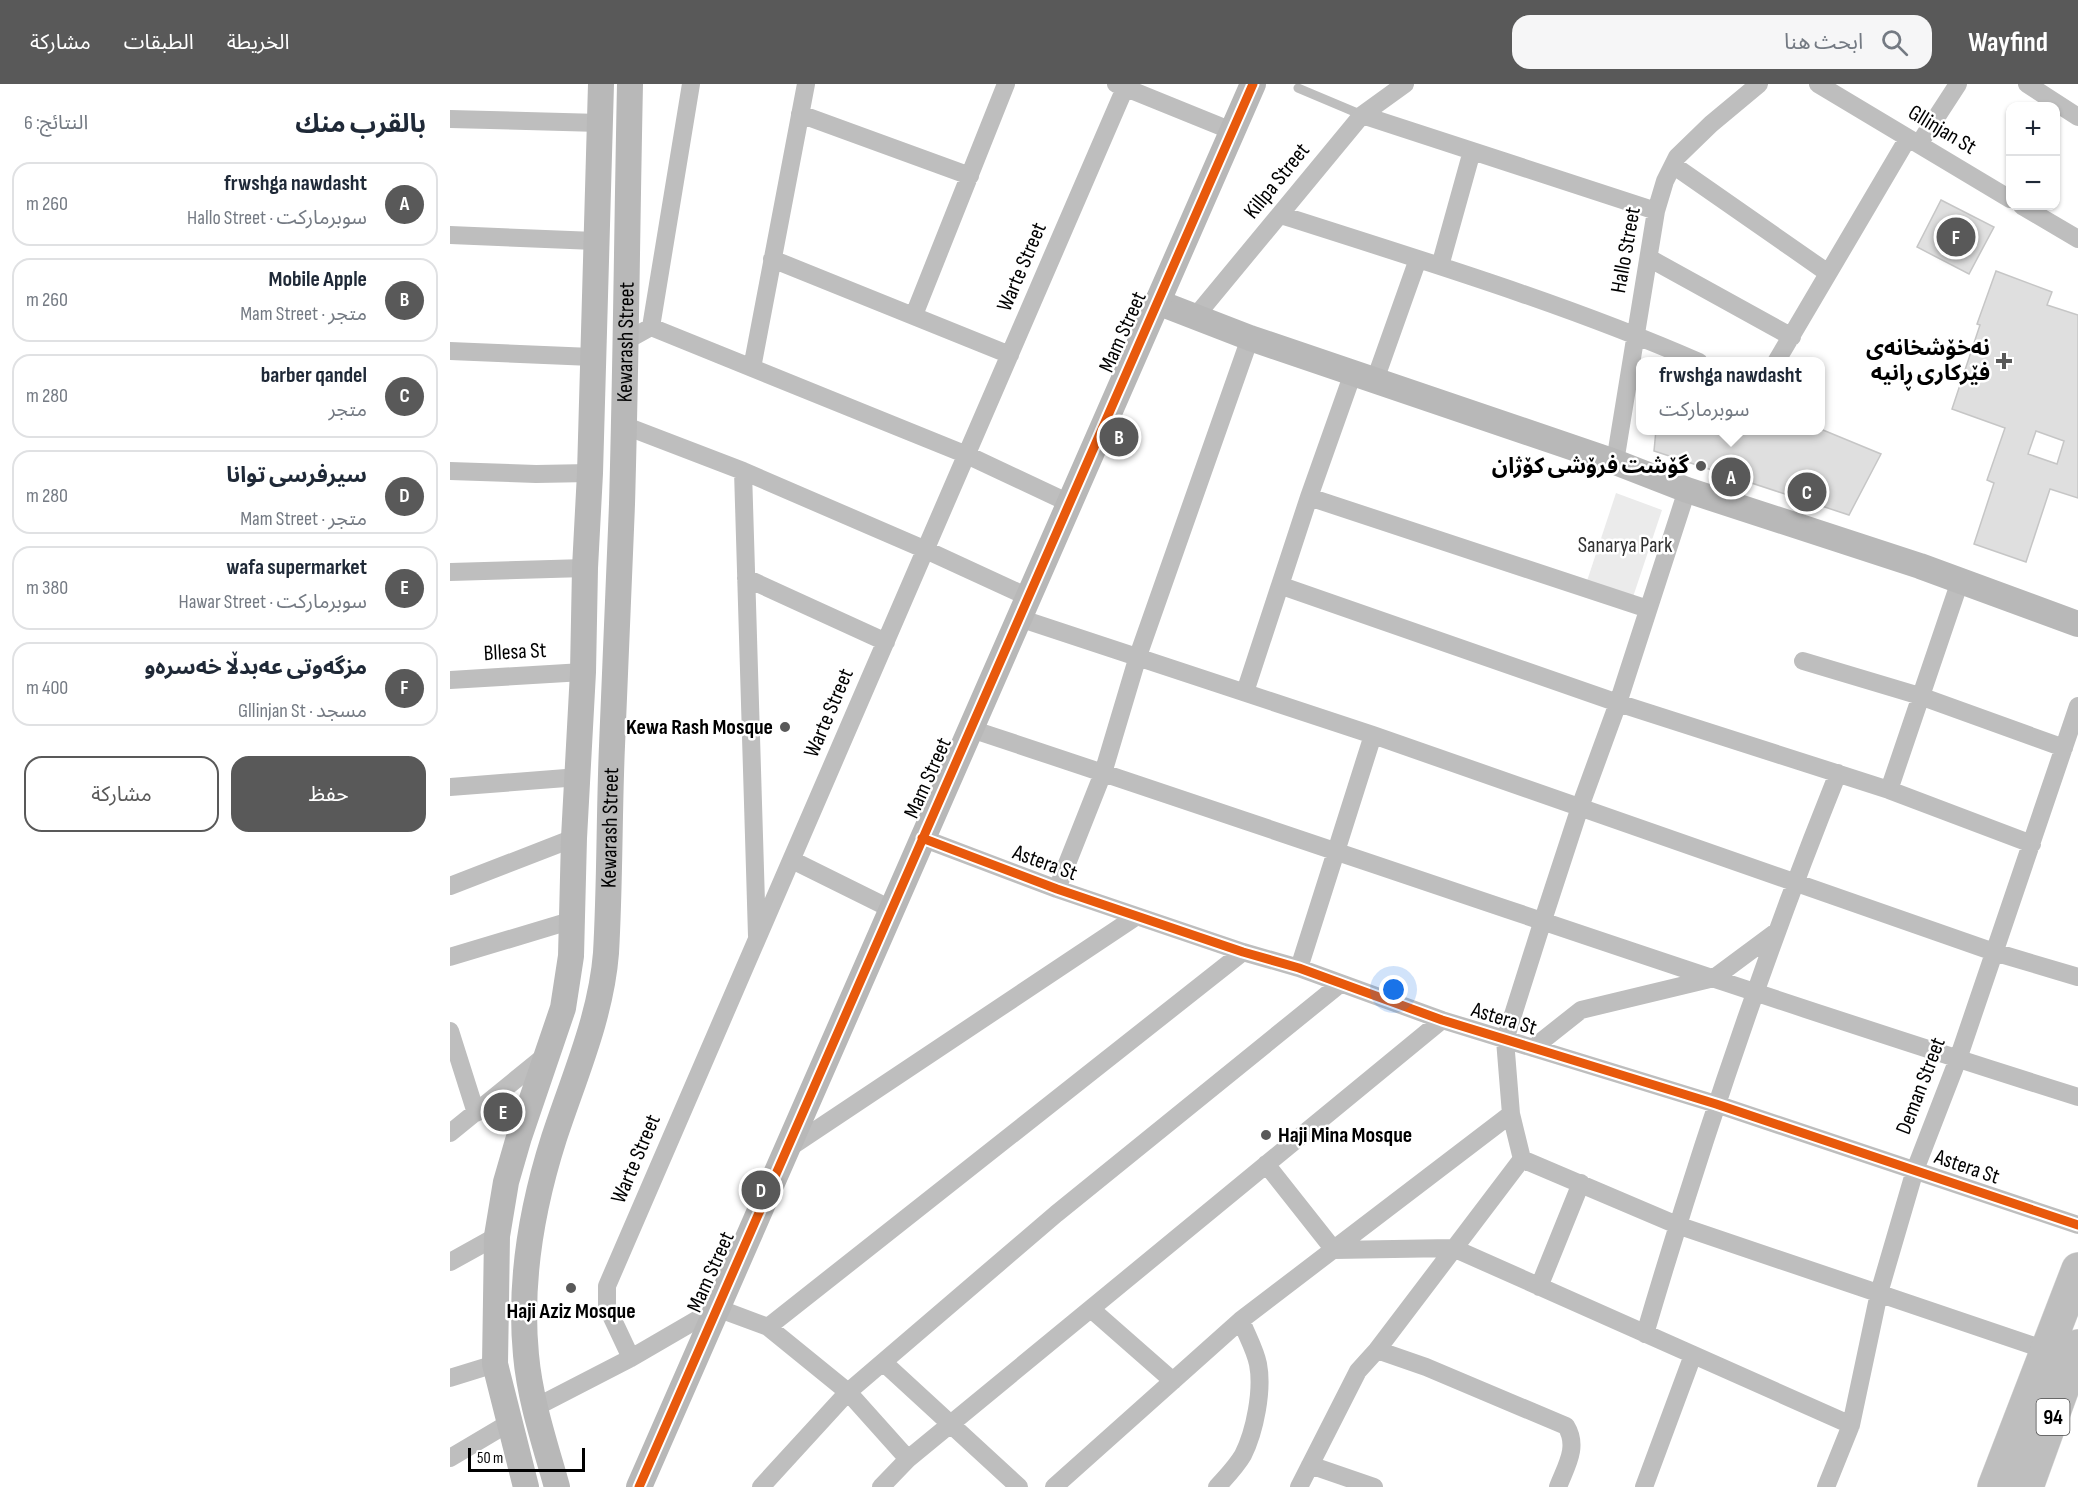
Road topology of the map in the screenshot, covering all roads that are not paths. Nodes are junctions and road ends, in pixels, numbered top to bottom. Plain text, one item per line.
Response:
1 (601, 84) edge
2 (630, 84) edge
3 (691, 84) edge
4 (806, 84) edge
5 (1006, 84) edge
6 (1253, 84) edge
7 (1405, 84) edge
8 (1759, 84) edge
9 (1818, 84) edge
10 (1958, 84) edge
11 (2027, 84) edge
12 (1120, 86) edge
13 (1298, 88) dead end
14 (800, 114) junction
15 (1362, 115) junction
16 (2078, 117) edge
17 (450, 119) edge
18 (600, 123) junction
19 (1232, 131) junction
20 (1914, 141) junction
21 (1472, 151) junction
22 (1673, 165) junction
23 (970, 176) junction
24 (2006, 196) edge
25 (2029, 210) edge
26 (1656, 211) junction
27 (1281, 215) junction
28 (450, 235) edge
29 (2078, 239) edge
30 (595, 241) junction
31 (1649, 258) junction
32 (772, 259) junction
33 (1418, 259) junction
34 (1440, 266) junction
35 (1828, 273) junction
36 (1157, 302) junction
37 (914, 315) junction
38 (1195, 317) junction
39 (651, 327) junction
40 (1637, 334) junction
41 (1792, 337) junction
42 (1250, 338) junction
43 (624, 342) junction
44 (450, 351) edge
45 (1010, 355) junction
46 (592, 357) junction
47 (1688, 357) edge
48 (1779, 357) edge
49 (752, 368) junction
50 (1364, 376) junction
51 (592, 395) junction
52 (623, 396) junction
53 (623, 425) junction
54 (967, 455) junction
55 (1615, 462) junction
56 (450, 471) edge
57 (743, 471) junction
58 (590, 473) junction
59 (1687, 490) junction
60 (1309, 497) junction
61 (589, 501) junction
62 (622, 503) junction
63 (1069, 503) junction
64 (926, 550) junction
65 (585, 568) junction
66 (450, 572) edge
67 (746, 578) junction
68 (1960, 581) junction
69 (1282, 586) junction
70 (1023, 608) junction
71 (1648, 609) junction
72 (2078, 624) edge
73 (886, 642) junction
74 (1138, 657) junction
75 (1803, 661) dead end
76 (584, 672) junction
77 (450, 680) edge
78 (1245, 692) junction
79 (1920, 696) junction
80 (1618, 703) junction
81 (2078, 706) edge
82 (970, 729) junction
83 (1373, 735) junction
84 (2064, 748) junction
85 (1103, 773) junction
86 (1838, 773) junction
87 (579, 777) junction
88 (450, 787) edge
89 (1889, 790) junction
90 (1580, 807) junction
91 (574, 838) junction
92 (922, 838) junction
93 (2032, 844) junction
94 (1336, 851) junction
95 (792, 860) junction
96 (1794, 882) junction
97 (450, 886) edge
98 (1057, 889) junction
99 (891, 909) junction
100 (1137, 916) junction
101 (573, 920) junction
102 (1543, 920) junction
103 (1776, 932) junction
104 (757, 940) junction
105 (1243, 952) junction
106 (1995, 952) junction
107 (450, 957) edge
108 (1299, 968) junction
109 (2078, 977) edge
110 (1713, 978) junction
111 (1340, 984) junction
112 (1755, 993) junction
113 (1442, 1020) junction
114 (450, 1031) edge
115 (1505, 1040) junction
116 (1533, 1048) junction
117 (549, 1053) junction
118 (1958, 1059) junction
119 (2078, 1097) edge
120 (1716, 1104) junction
121 (476, 1113) junction
122 (1511, 1114) junction
123 (450, 1133) edge
124 (786, 1150) junction
125 (1521, 1159) junction
126 (1266, 1164) junction
127 (1915, 1170) junction
128 (1581, 1183) junction
129 (1677, 1225) junction
130 (2078, 1226) edge
131 (497, 1236) junction
132 (1453, 1248) junction
133 (1334, 1250) junction
134 (450, 1262) edge
135 (2078, 1269) edge
136 (1539, 1287) junction
137 (1879, 1293) junction
138 (717, 1308) junction
139 (1091, 1309) junction
140 (1241, 1320) junction
141 (768, 1327) junction
142 (1645, 1334) junction
143 (2078, 1346) edge
144 (1377, 1350) junction
145 (2046, 1350) junction
146 (1693, 1355) junction
147 (631, 1358) junction
148 (883, 1362) junction
149 (495, 1364) junction
150 (450, 1377) edge
151 (1173, 1381) junction
152 (848, 1392) junction
153 (2068, 1406) edge
154 (536, 1407) junction
155 (509, 1423) junction
156 (951, 1424) junction
157 (1851, 1425) junction
158 (450, 1458) edge
159 (908, 1459) junction
160 (1310, 1465) junction
161 (526, 1487) edge
162 (557, 1487) edge
163 (639, 1487) edge
164 (761, 1487) edge
165 (881, 1487) edge
166 (1019, 1487) edge
167 (1054, 1487) edge
168 (1217, 1487) edge
169 (1299, 1487) edge
170 (1374, 1487) edge
171 (1558, 1487) edge
172 (1644, 1487) edge
173 (1826, 1487) edge
174 (1994, 1487) edge
175 (2027, 1487) edge

1 - 18 main road, Kewarash Street
2 - 43 main road, Kewarash Street
3 - 39 street
4 - 14 street
5 - 23 street
6 - 19 main road, Mam Street
7 - 15 street, Killpa Street
8 - 22 street, Hallo Street
9 - 20 street, Gllinjan St
10 - 20 street
11 - 16 street
12 - 19 street
12 - 45 street, Warte Street
13 - 15 lane
14 - 23 street
14 - 32 street
15 - 21 street
15 - 27 street, Killpa Street
17 - 18 street
18 - 30 main road, Kewarash Street
19 - 36 main road, Mam Street
20 - 24 street, Gllinjan St
20 - 35 street
21 - 26 street
21 - 34 street
22 - 26 street, Hallo Street
22 - 35 street
23 - 37 street
25 - 29 street
26 - 31 street, Hallo Street
27 - 33 street
27 - 38 street, Killpa Street
28 - 30 street
30 - 46 main road, Kewarash Street
31 - 40 street, Hallo Street
31 - 41 street
32 - 37 street
32 - 49 street
33 - 34 street
33 - 50 street
34 - 40 street
35 - 41 street
36 - 38 main road
36 - 63 main road, Mam Street
37 - 45 street
38 - 42 main road
39 - 43 street
39 - 49 street
40 - 47 street
40 - 55 street, Hallo Street
41 - 48 street
42 - 50 main road
42 - 74 street
43 - 52 main road, Kewarash Street
44 - 46 street
45 - 54 street, Warte Street
46 - 51 main road, Kewarash Street
49 - 54 street
50 - 55 main road
50 - 60 street
51 - 52 main road
51 - 58 main road, Kewarash Street
52 - 53 main road, Kewarash Street
53 - 57 street
53 - 62 main road, Kewarash Street
54 - 63 street
54 - 64 street, Warte Street
55 - 59 main road
56 - 58 street
57 - 64 street
57 - 67 street
58 - 61 main road, Kewarash Street
59 - 68 main road
59 - 71 street
60 - 69 street
60 - 71 street
61 - 62 main road
61 - 65 main road, Kewarash Street
62 - 154 main road, Kewarash Street
63 - 70 main road, Mam Street
64 - 70 street
64 - 73 street, Warte Street
65 - 66 street
65 - 76 main road, Kewarash Street
67 - 73 street
67 - 104 street
68 - 72 main road
68 - 79 street
69 - 78 street
69 - 80 street
70 - 74 street
70 - 82 main road, Mam Street
71 - 80 street
73 - 95 street, Warte Street
74 - 78 street
74 - 85 street
75 - 79 street
76 - 77 street, Bllesa St
76 - 87 main road, Kewarash Street
78 - 83 street
79 - 84 street
79 - 89 street
80 - 86 street
80 - 90 street
81 - 84 street, Deman Street
82 - 85 street
82 - 92 main road, Mam Street
83 - 90 street
83 - 94 street
84 - 93 street, Deman Street
85 - 94 street
85 - 98 street
86 - 89 street
86 - 96 street
87 - 88 street
87 - 91 main road, Kewarash Street
89 - 93 street
90 - 96 street
90 - 102 street
91 - 97 street
91 - 101 main road, Kewarash Street
92 - 98 street, Astera St
92 - 99 main road, Mam Street
93 - 106 street, Deman Street
94 - 102 street
94 - 108 street
95 - 99 street
95 - 104 street, Warte Street
96 - 103 street
96 - 106 street
98 - 100 street, Astera St
99 - 124 main road, Mam Street
100 - 105 street, Astera St
100 - 124 street
101 - 107 street
101 - 117 main road, Kewarash Street
102 - 110 street
102 - 115 street
103 - 110 street
103 - 112 street
104 - 147 street, Warte Street
105 - 108 street, Astera St
105 - 141 street
106 - 109 street
106 - 118 street, Deman Street
108 - 111 street, Astera St
110 - 112 street
110 - 116 street
111 - 113 street, Astera St
111 - 148 street
112 - 118 street
112 - 120 street
113 - 115 street, Astera St
113 - 126 street
114 - 121 street
115 - 116 street, Astera St
115 - 122 street
116 - 120 street, Astera St
117 - 121 street
117 - 131 main road, Kewarash Street
118 - 119 street
118 - 127 street, Deman Street
120 - 127 street, Astera St
120 - 129 street
121 - 123 street
122 - 125 street
122 - 133 street
124 - 138 main road, Mam Street
125 - 128 street
125 - 132 street
126 - 133 street
126 - 139 street
127 - 130 street, Astera St
127 - 137 street, Deman Street
128 - 129 street
128 - 136 street
129 - 137 street
129 - 142 street
131 - 134 street
131 - 149 main road, Kewarash Street
132 - 133 street
132 - 136 street
132 - 144 street
133 - 140 street
135 - 145 highway
136 - 142 street
137 - 145 street
137 - 157 street, Deman Street
138 - 141 street
138 - 147 street
138 - 163 main road, Mam Street
139 - 151 street
139 - 156 street
140 - 151 street
140 - 168 street
141 - 152 street
142 - 146 street
143 - 153 highway, 94
144 - 160 street
144 - 171 street
145 - 174 highway
146 - 157 street
146 - 172 street
147 - 154 street
148 - 152 street
148 - 156 street
149 - 150 street
149 - 155 main road, Kewarash Street
151 - 167 street
152 - 159 street
152 - 164 street
153 - 175 highway, 94
154 - 162 main road, Kewarash Street
155 - 158 street
155 - 161 main road, Kewarash Street
156 - 159 street
156 - 166 street
157 - 173 street, Deman Street
159 - 165 street
160 - 169 street
160 - 170 street

